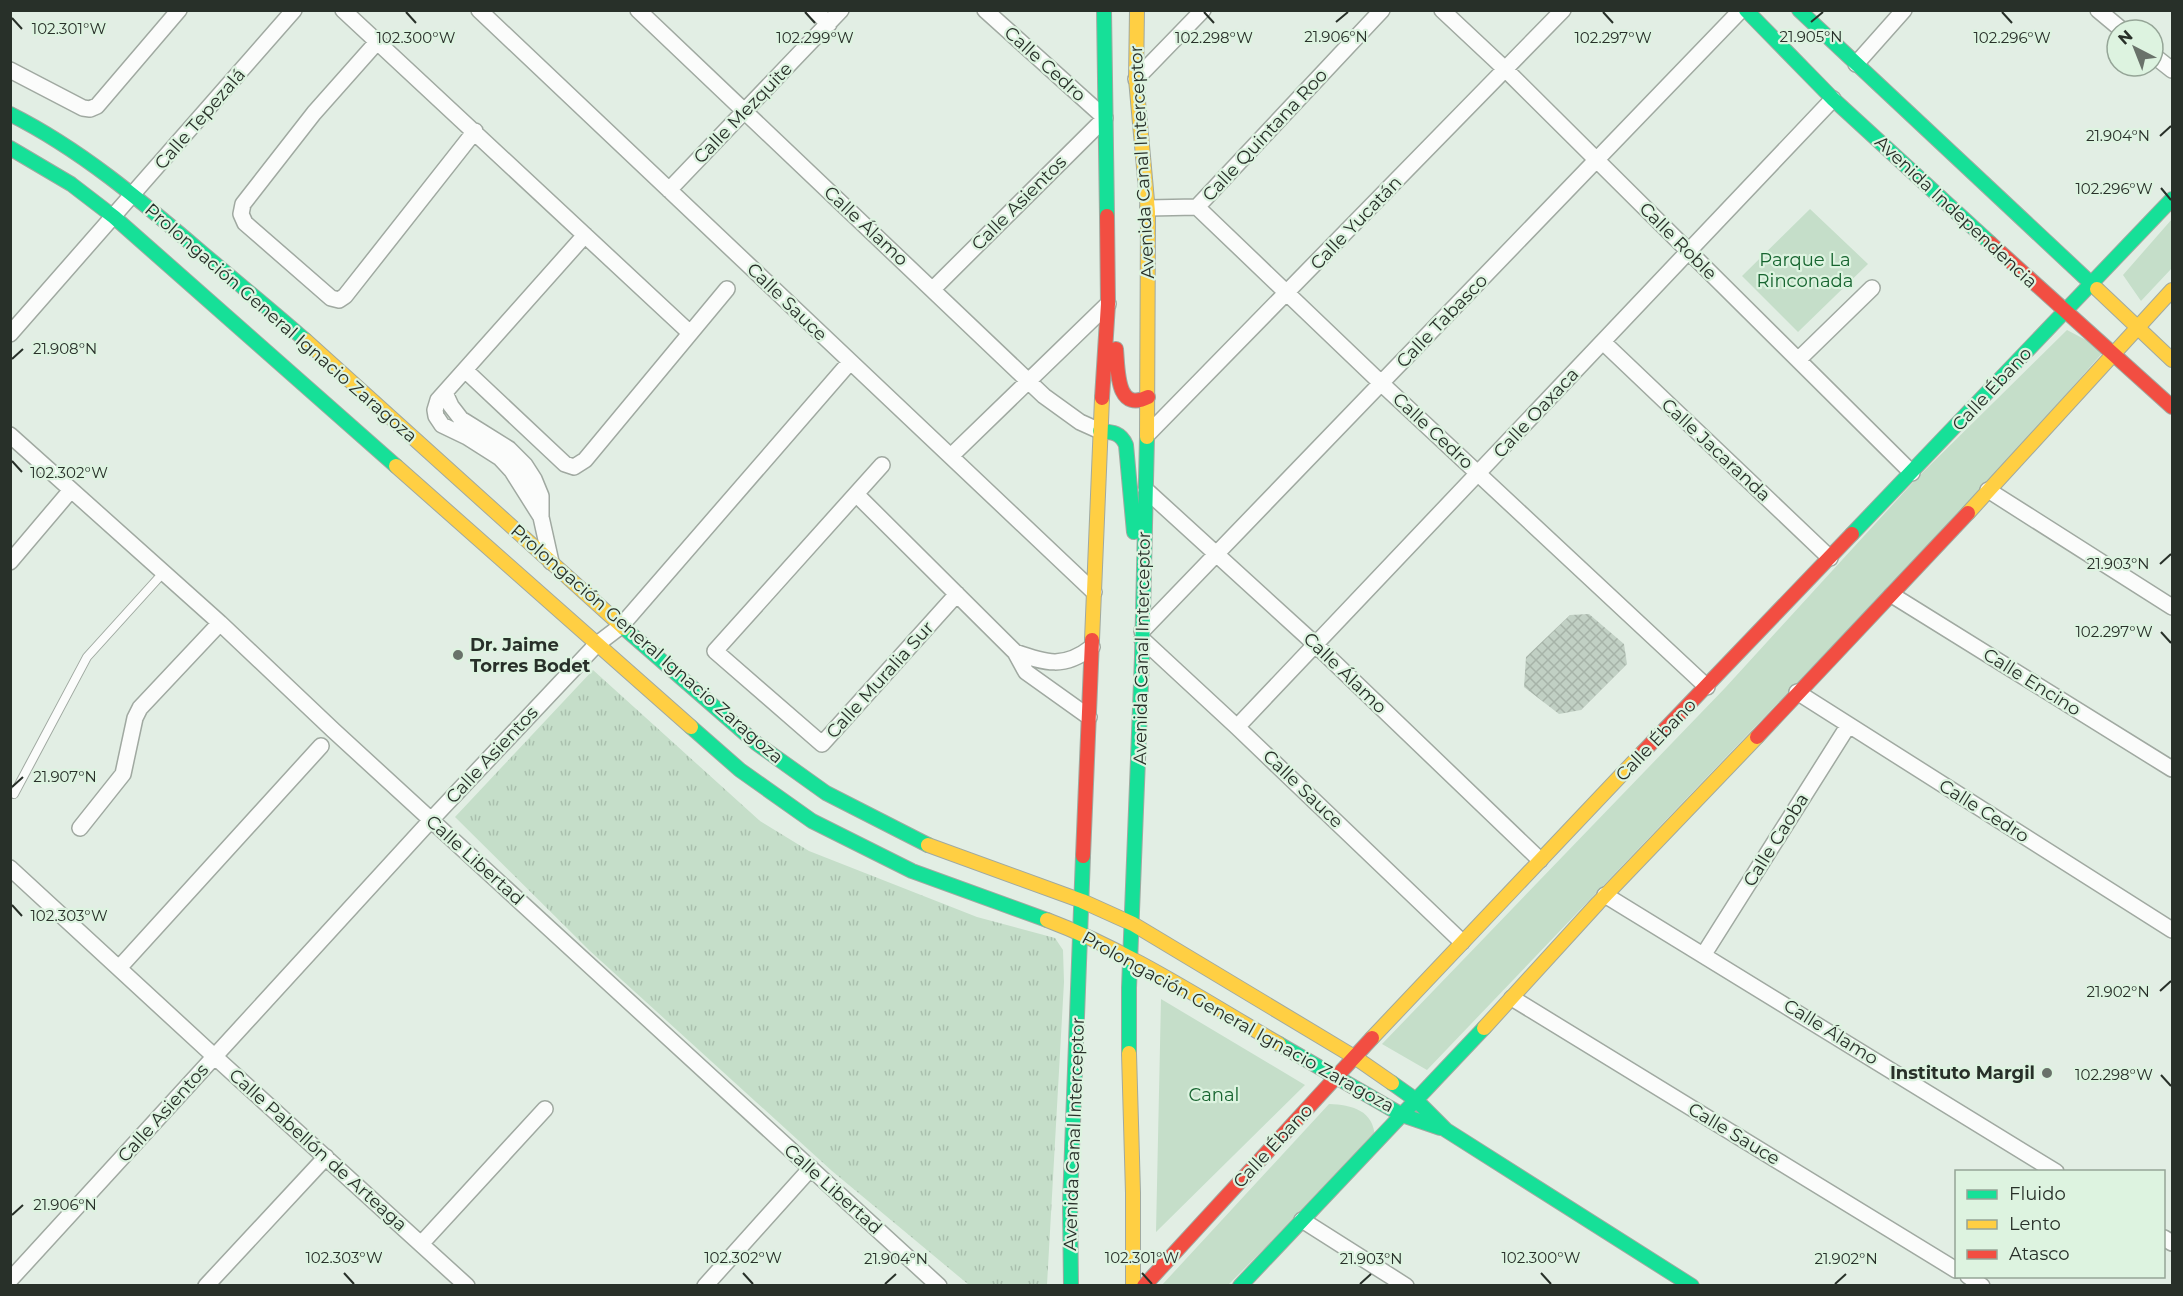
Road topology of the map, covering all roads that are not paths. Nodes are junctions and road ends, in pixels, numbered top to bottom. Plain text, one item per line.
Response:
1 (179, 10) edge
2 (294, 10) edge
3 (343, 10) edge
4 (480, 10) edge
5 (638, 10) edge
6 (814, 10) edge
7 (842, 10) edge
8 (985, 10) edge
9 (1104, 10) edge
10 (1137, 10) edge
11 (1203, 10) edge
12 (1382, 10) edge
13 (1442, 10) edge
14 (1563, 10) edge
15 (1743, 10) edge
16 (1799, 10) edge
17 (1904, 10) edge
18 (829, 24) junction
19 (377, 42) junction
20 (1856, 64) junction
21 (1505, 69) junction
22 (10, 70) edge
23 (1136, 79) junction
24 (1833, 99) junction
25 (745, 111) junction
26 (10, 114) edge
27 (1105, 118) junction
28 (475, 131) junction
29 (10, 148) edge
30 (1597, 160) junction
31 (669, 190) junction
32 (134, 195) junction
33 (2172, 199) edge
34 (1197, 207) junction
35 (1148, 208) junction
36 (114, 217) junction
37 (585, 235) junction
38 (1688, 252) junction
39 (2090, 285) junction
40 (1872, 288) dead end
41 (727, 289) dead end
42 (933, 289) junction
43 (2172, 291) edge
44 (1288, 293) junction
45 (1108, 304) junction
46 (2065, 312) junction
47 (2138, 328) junction
48 (690, 333) junction
49 (10, 334) edge
50 (1603, 342) junction
51 (2114, 354) junction
52 (1799, 359) junction
53 (2172, 360) edge
54 (850, 362) junction
55 (465, 370) junction
56 (1029, 381) junction
57 (1382, 384) junction
58 (1148, 397) junction
59 (2172, 407) edge
60 (1100, 431) junction
61 (1148, 434) junction
62 (10, 435) edge
63 (951, 456) junction
64 (882, 465) dead end
65 (1912, 472) junction
66 (1479, 474) junction
67 (70, 490) junction
68 (1146, 490) junction
69 (1988, 490) junction
70 (856, 494) junction
71 (1217, 555) junction
72 (1830, 558) junction
73 (10, 561) edge
74 (550, 562) junction
75 (1144, 571) junction
76 (163, 573) junction
77 (1094, 592) junction
78 (957, 594) junction
79 (1892, 595) junction
80 (2172, 607) edge
81 (220, 623) junction
82 (621, 626) junction
83 (1142, 635) junction
84 (596, 645) junction
85 (1316, 645) junction
86 (1092, 647) junction
87 (1015, 652) junction
88 (1707, 687) junction
89 (1797, 692) junction
90 (1089, 717) junction
91 (1848, 726) junction
92 (1238, 727) junction
93 (321, 746) dead end
94 (2172, 769) edge
95 (14, 794) dead end
96 (430, 820) junction
97 (80, 828) dead end
98 (1540, 860) junction
99 (10, 868) edge
100 (1605, 895) junction
101 (1082, 901) junction
102 (1133, 924) junction
103 (2172, 930) edge
104 (1081, 933) junction
105 (1462, 942) junction
106 (1704, 954) junction
107 (1130, 957) junction
108 (119, 968) junction
109 (1512, 998) junction
110 (214, 1056) junction
111 (1356, 1058) junction
112 (1336, 1078) junction
113 (1416, 1100) junction
114 (545, 1109) dead end
115 (1402, 1115) junction
116 (1446, 1130) junction
117 (326, 1157) junction
118 (811, 1168) junction
119 (2053, 1170) edge
120 (1302, 1220) junction
121 (421, 1244) junction
122 (1955, 1269) edge
123 (10, 1280) edge
124 (206, 1286) edge
125 (467, 1286) edge
126 (705, 1286) edge
127 (939, 1286) edge
128 (1071, 1286) edge
129 (1132, 1286) edge
130 (1144, 1286) edge
131 (1240, 1286) edge
132 (1406, 1286) edge
133 (1692, 1286) edge

1 - 22 street
2 - 32 street, Calle Tepezalá
3 - 19 street
4 - 31 street, Calle Sauce
5 - 25 street, Calle Álamo
6 - 18 street
7 - 18 street, Calle Mezquite
8 - 27 street, Calle Cedro
9 - 27 street, Avenida Canal Interceptor
10 - 23 street, Avenida Canal Interceptor
11 - 23 street
12 - 34 street, Calle Quintana Roo
13 - 21 street, Calle Roble
14 - 21 street, Calle Yucatán
15 - 24 street, Avenida Independencia
15 - 30 street, Calle Tabasco
16 - 20 street
17 - 20 street
18 - 25 street, Calle Mezquite
19 - 28 street
19 - 28 street
20 - 39 street
21 - 30 street, Calle Roble
21 - 44 street, Calle Yucatán
23 - 35 street, Avenida Canal Interceptor
24 - 38 street, Calle Oaxaca
24 - 46 street, Avenida Independencia
25 - 31 street, Calle Mezquite
25 - 42 street, Calle Álamo
26 - 32 street, Prolongación General Ignacio Zaragoza
27 - 42 street, Calle Asientos
27 - 45 street, Avenida Canal Interceptor
28 - 37 street
29 - 36 street, Prolongación General Ignacio Zaragoza
30 - 38 street, Calle Roble
30 - 57 street, Calle Tabasco
31 - 54 street, Calle Sauce
32 - 36 street, Calle Tepezalá
32 - 74 street, Prolongación General Ignacio Zaragoza
33 - 39 street, Calle Ébano
34 - 35 street
34 - 44 street, Calle Cedro
35 - 58 street, Avenida Canal Interceptor
36 - 49 street, Calle Tepezalá
36 - 84 street, Prolongación General Ignacio Zaragoza
37 - 48 street
37 - 55 street
38 - 50 street, Calle Oaxaca
38 - 52 street, Calle Roble
39 - 46 street, Calle Ébano
39 - 47 street
40 - 52 street
41 - 48 street
42 - 56 street, Calle Álamo
43 - 47 street
44 - 57 street, Calle Cedro
44 - 61 street, Calle Yucatán
45 - 56 street
45 - 58 street
45 - 60 street, Avenida Canal Interceptor
46 - 51 street, Avenida Independencia
46 - 65 street, Calle Ébano
47 - 51 street
47 - 53 street
48 - 55 street
50 - 66 street, Calle Oaxaca
50 - 72 street, Calle Jacaranda
51 - 59 street, Avenida Independencia
51 - 69 street
52 - 65 street, Calle Roble
54 - 63 street, Calle Sauce
54 - 82 street, Calle Asientos
55 - 74 street
56 - 60 street, Calle Álamo
56 - 63 street
57 - 66 street, Calle Cedro
57 - 71 street, Calle Tabasco
58 - 61 street, Avenida Canal Interceptor
60 - 75 street
60 - 77 street, Avenida Canal Interceptor
61 - 68 street, Avenida Canal Interceptor
62 - 67 street, Calle Libertad
63 - 77 street, Calle Sauce
64 - 70 street, Calle Muralia Sur
65 - 72 street, Calle Ébano
66 - 85 street, Calle Oaxaca
66 - 88 street, Calle Cedro
67 - 73 street
67 - 76 street, Calle Libertad
68 - 71 street, Calle Álamo
68 - 75 street, Avenida Canal Interceptor
69 - 79 street
69 - 80 street
70 - 78 street
70 - 78 street, Calle Muralia Sur
71 - 83 street, Calle Tabasco
71 - 85 street, Calle Álamo
72 - 88 street, Calle Ébano
74 - 82 street, Prolongación General Ignacio Zaragoza
75 - 83 street, Avenida Canal Interceptor
76 - 81 street, Calle Libertad
76 - 95 lane
77 - 86 street, Avenida Canal Interceptor
78 - 87 street
79 - 89 street
79 - 94 street, Calle Encino
81 - 96 street, Calle Libertad
81 - 97 street
82 - 84 street, Calle Asientos
82 - 101 street, Prolongación General Ignacio Zaragoza
83 - 92 street, Calle Sauce
83 - 102 street, Avenida Canal Interceptor
84 - 96 street, Calle Asientos
84 - 104 street, Prolongación General Ignacio Zaragoza
85 - 92 street, Calle Oaxaca
85 - 98 street, Calle Álamo
86 - 87 street
86 - 90 street, Avenida Canal Interceptor
87 - 90 street
88 - 98 street, Calle Ébano
89 - 91 street, Calle Cedro
89 - 100 street
90 - 101 street, Avenida Canal Interceptor
91 - 103 street, Calle Cedro
91 - 106 street, Calle Caoba
92 - 105 street, Calle Sauce
93 - 108 street
96 - 110 street, Calle Asientos
96 - 118 street, Calle Libertad
98 - 105 street, Calle Ébano
99 - 108 street, Calle Pabellón de Arteaga
100 - 106 street, Calle Álamo
100 - 109 street
101 - 102 street, Prolongación General Ignacio Zaragoza
101 - 104 street, Avenida Canal Interceptor
102 - 107 street, Avenida Canal Interceptor
102 - 111 street, Prolongación General Ignacio Zaragoza
104 - 107 street, Prolongación General Ignacio Zaragoza
104 - 128 street, Avenida Canal Interceptor
105 - 111 street, Calle Ébano
106 - 119 street, Calle Álamo
107 - 112 street, Prolongación General Ignacio Zaragoza
107 - 129 street, Avenida Canal Interceptor
108 - 110 street, Calle Pabellón de Arteaga
109 - 113 street
109 - 122 street, Calle Sauce
110 - 117 street, Calle Pabellón de Arteaga
110 - 123 street, Calle Asientos
111 - 112 street, Calle Ébano
111 - 113 street, Prolongación General Ignacio Zaragoza
112 - 115 street, Prolongación General Ignacio Zaragoza
112 - 130 street, Calle Ébano
113 - 115 street
113 - 116 street, Prolongación General Ignacio Zaragoza
114 - 121 street
115 - 116 street, Prolongación General Ignacio Zaragoza
115 - 120 street
116 - 133 street
117 - 121 street, Calle Pabellón de Arteaga
117 - 124 street
118 - 126 street
118 - 127 street, Calle Libertad
120 - 131 street
120 - 132 street
121 - 125 street, Calle Pabellón de Arteaga

